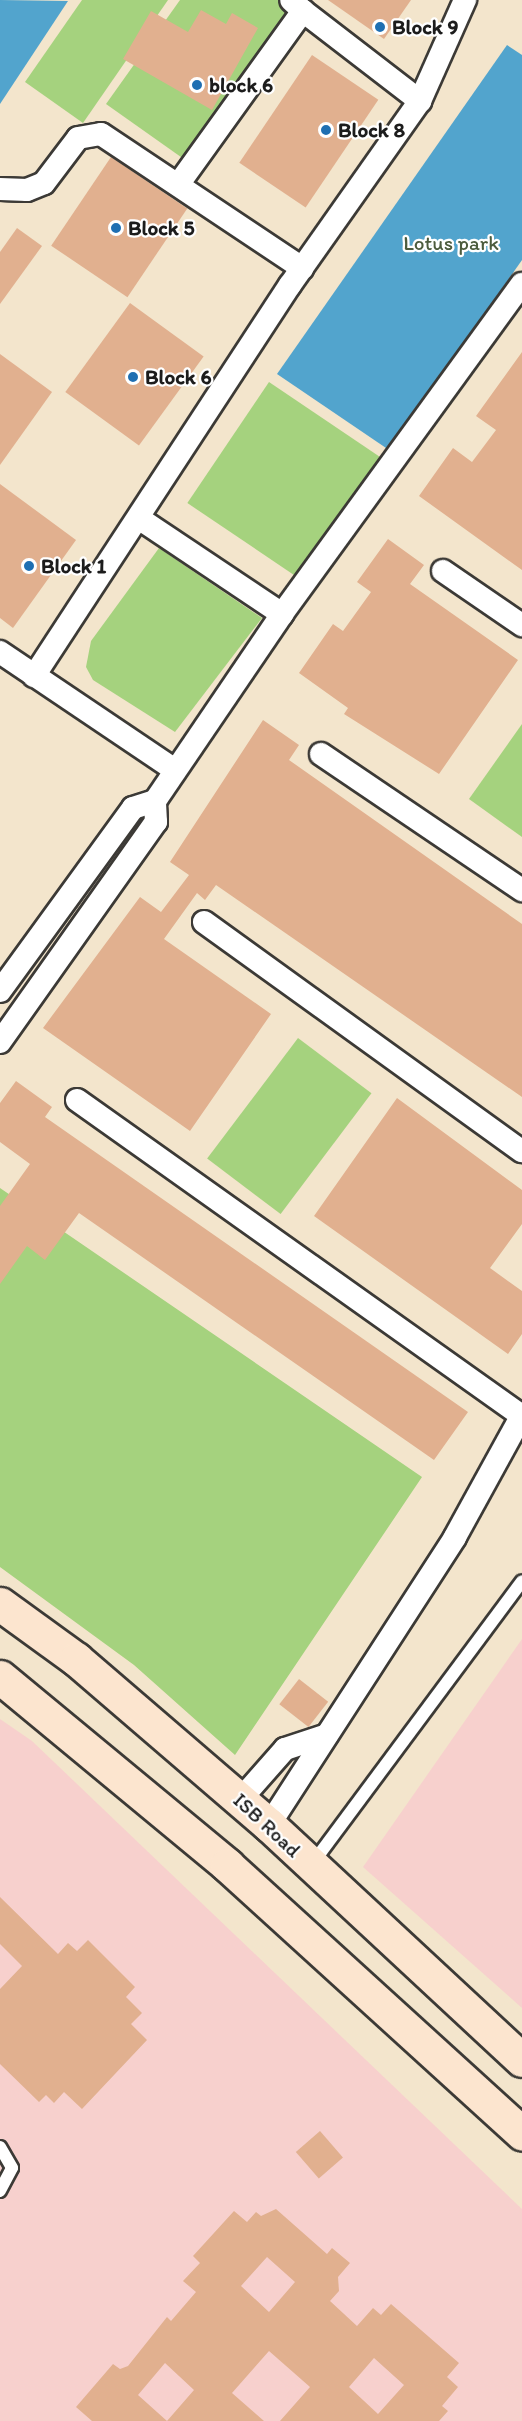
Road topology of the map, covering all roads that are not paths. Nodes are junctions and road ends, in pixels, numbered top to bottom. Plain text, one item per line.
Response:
1 (465, 0) edge
2 (297, 5) edge
3 (420, 101) junction
4 (180, 182) junction
5 (0, 189) edge
6 (302, 268) junction
7 (522, 284) edge
8 (140, 519) junction
9 (443, 571) dead end
10 (282, 614) junction
11 (522, 625) edge
12 (0, 652) edge
13 (34, 675) junction
14 (321, 754) dead end
15 (175, 770) junction
16 (155, 801) junction
17 (522, 890) edge
18 (204, 922) dead end
19 (0, 991) edge
20 (0, 1042) edge
21 (77, 1100) dead end
22 (522, 1151) edge
23 (522, 1415) edge
24 (522, 1581) edge
25 (0, 1604) edge
26 (0, 1677) edge
27 (327, 1735) junction
28 (240, 1800) junction
29 (269, 1825) junction
30 (311, 1866) junction
31 (522, 2060) edge
32 (522, 2133) edge
33 (0, 2146) edge
34 (0, 2191) edge

1 - 3 street
2 - 3 street
2 - 4 street
3 - 6 street
4 - 5 street
4 - 6 street
6 - 8 street
7 - 10 street
8 - 10 street
8 - 13 street
9 - 11 street
10 - 15 street
12 - 13 street
13 - 15 street
14 - 17 street
15 - 16 street
16 - 19 street
16 - 20 street
18 - 22 street
21 - 23 street
23 - 27 street
24 - 30 lane
25 - 28 main road, ISB Road
26 - 32 main road
27 - 28 street
27 - 29 street
28 - 29 main road, ISB Road
29 - 30 main road, ISB Road
30 - 31 main road, ISB Road
33 - 34 lane

